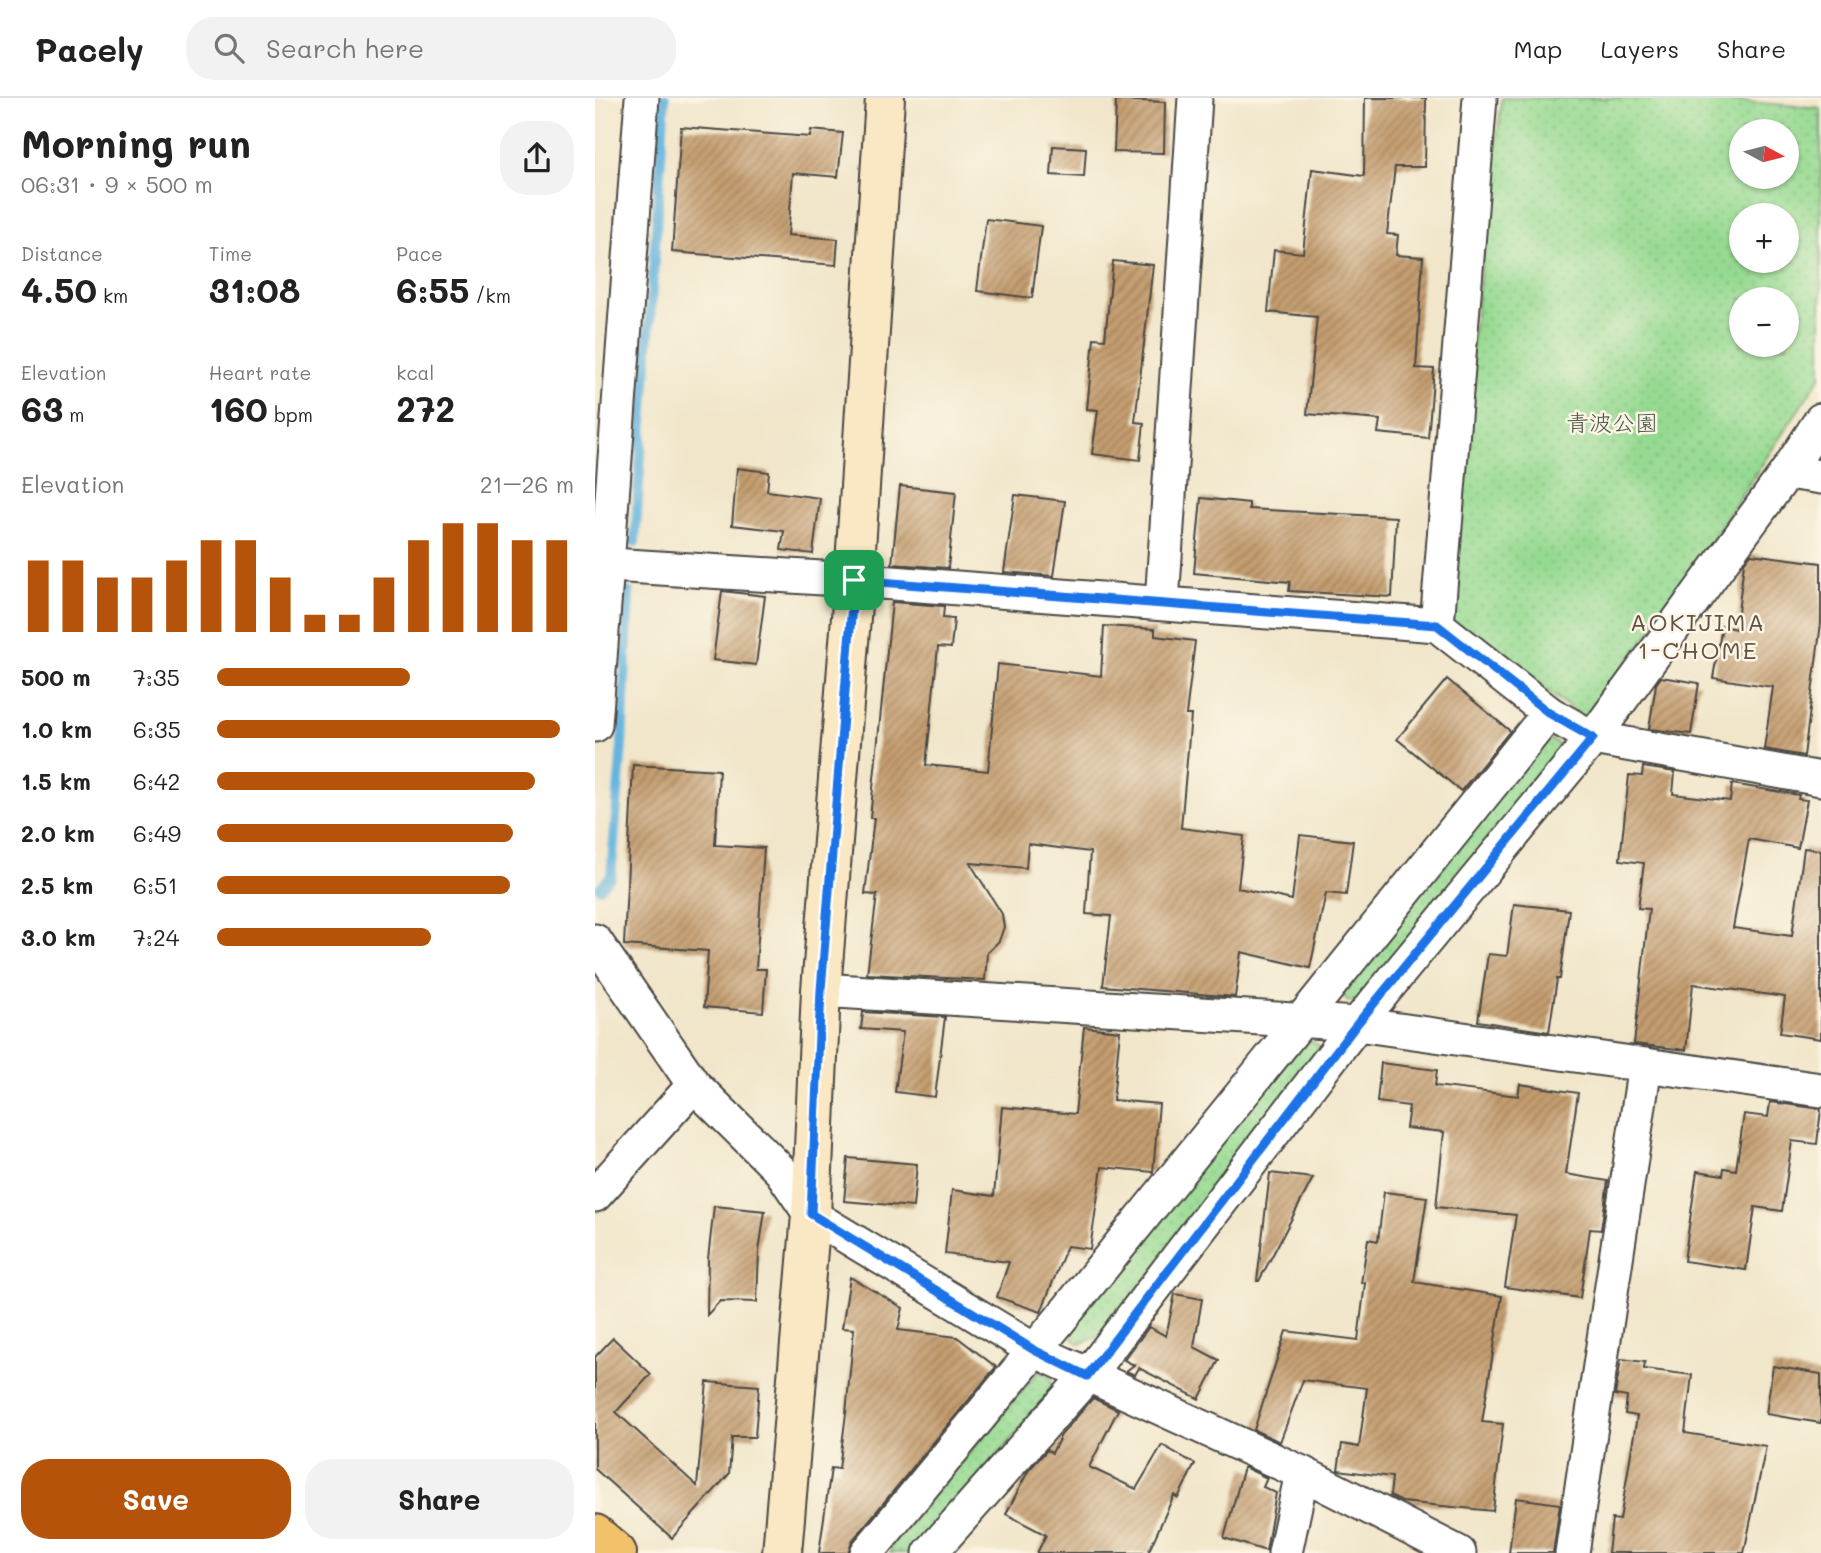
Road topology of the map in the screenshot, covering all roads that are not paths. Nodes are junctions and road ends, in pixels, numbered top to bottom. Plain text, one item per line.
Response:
1 (642, 98) edge
2 (885, 98) edge
3 (1195, 98) edge
4 (1480, 98) edge
5 (1821, 420) edge
6 (1787, 472) junction
7 (1821, 477) edge
8 (601, 565) edge
9 (854, 580) junction
10 (1162, 603) junction
11 (1437, 625) junction
12 (1549, 713) junction
13 (595, 725) edge
14 (1593, 738) junction
15 (1821, 779) edge
16 (595, 941) edge
17 (821, 990) junction
18 (1300, 1021) junction
19 (1357, 1024) junction
20 (1645, 1065) junction
21 (694, 1085) junction
22 (1821, 1090) edge
23 (595, 1195) edge
24 (811, 1214) junction
25 (1034, 1350) junction
26 (1087, 1376) junction
27 (1302, 1473) junction
28 (595, 1534) edge
29 (617, 1553) edge
30 (782, 1553) edge
31 (867, 1553) edge
32 (930, 1553) edge
33 (1285, 1553) edge
34 (1459, 1553) edge
35 (1572, 1553) edge

1 - 8 street
2 - 9 street
3 - 10 street
4 - 11 street
5 - 6 street
6 - 7 street
6 - 14 street
8 - 9 street
8 - 13 street
9 - 10 street
9 - 17 street
10 - 11 street
11 - 12 street
12 - 14 street
12 - 18 street
14 - 15 street
14 - 19 street
16 - 21 street
17 - 18 street
17 - 24 street
18 - 19 street
18 - 25 street
19 - 20 street
19 - 26 street
20 - 22 street
20 - 35 street
21 - 23 street
21 - 24 street
24 - 25 street
24 - 30 street
25 - 26 street
25 - 31 street
26 - 27 street
26 - 32 street
27 - 33 street
27 - 34 street
28 - 29 highway

